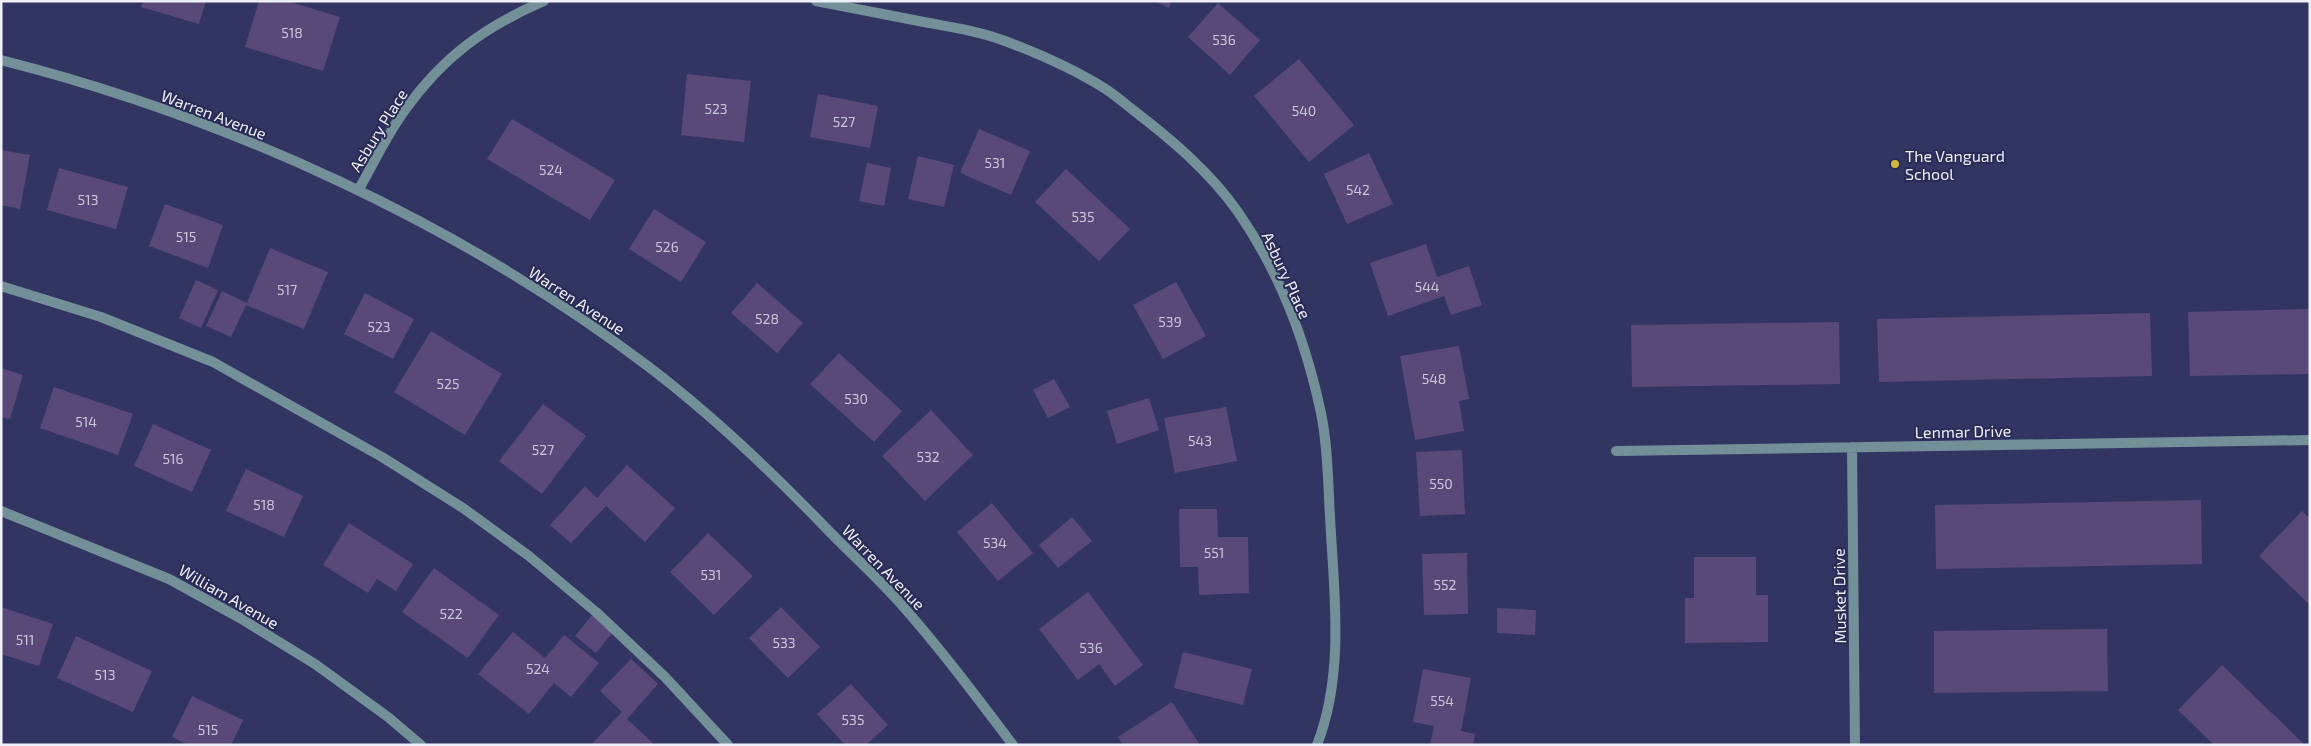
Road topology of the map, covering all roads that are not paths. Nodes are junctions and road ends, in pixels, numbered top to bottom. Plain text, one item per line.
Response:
1 (544, 1) edge
2 (816, 1) edge
3 (1, 60) edge
4 (359, 189) junction
5 (1, 286) edge
6 (2310, 440) edge
7 (1852, 448) junction
8 (1616, 451) dead end
9 (1, 512) edge
10 (421, 745) edge
11 (728, 745) edge
12 (1013, 745) edge
13 (1317, 745) edge
14 (1856, 745) edge

1 - 4 street, Asbury Place
2 - 13 street, Asbury Place
3 - 4 street, Warren Avenue
4 - 12 street, Warren Avenue
5 - 11 street
6 - 7 street, Lenmar Drive
7 - 8 street, Lenmar Drive
7 - 14 street, Musket Drive
9 - 10 street, William Avenue

